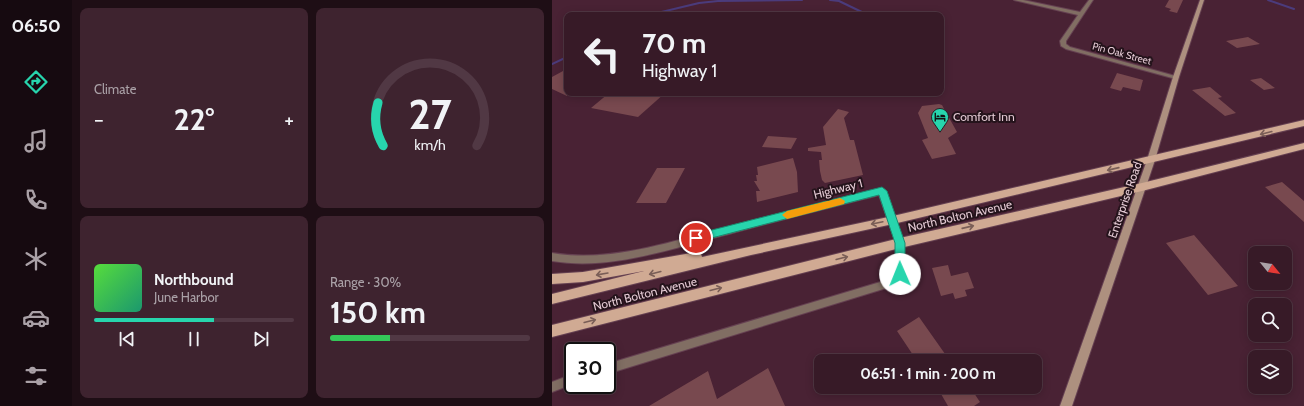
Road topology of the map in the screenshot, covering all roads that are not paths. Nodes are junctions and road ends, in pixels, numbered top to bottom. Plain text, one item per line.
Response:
1 (1016, 0) edge
2 (1091, 0) edge
3 (1202, 0) edge
4 (1082, 14) junction
5 (1176, 77) junction
6 (1304, 123) edge
7 (1304, 146) edge
8 (1151, 160) junction
9 (1142, 187) junction
10 (892, 220) junction
11 (900, 243) junction
12 (751, 250) junction
13 (552, 257) edge
14 (552, 278) edge
15 (552, 299) edge
16 (552, 331) edge
17 (616, 365) edge
18 (1066, 406) edge

1 - 4 street
2 - 4 street
3 - 5 street, Enterprise Road
4 - 5 street, Pin Oak Street
5 - 8 street, Enterprise Road
6 -> 8 main road, North Bolton Avenue
7 - 9 main road, North Bolton Avenue
8 - 9 street, Enterprise Road
8 -> 10 main road, North Bolton Avenue
11 -> 9 main road, North Bolton Avenue
9 - 18 street, Enterprise Road
10 - 11 street, Highway 1
10 -> 12 main road, North Bolton Avenue
10 - 13 street, Highway 1
16 -> 11 main road, North Bolton Avenue
11 - 17 street, Highway 1
12 -> 14 main road
12 -> 15 main road, North Bolton Avenue

